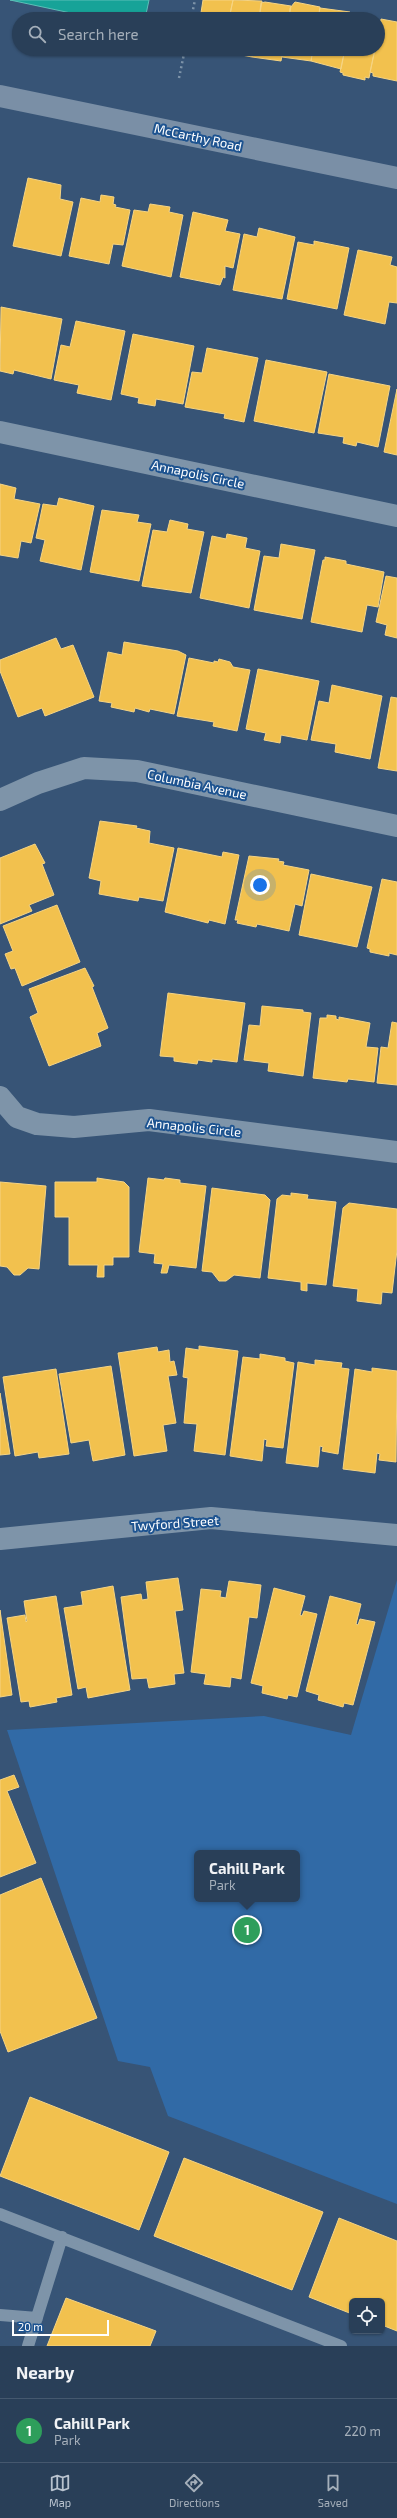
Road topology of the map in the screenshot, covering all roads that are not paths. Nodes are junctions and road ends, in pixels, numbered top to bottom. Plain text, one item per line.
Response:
1 (0, 96) edge
2 (397, 178) edge
3 (0, 432) edge
4 (397, 516) edge
5 (0, 800) edge
6 (397, 826) edge
7 (0, 1097) edge
8 (397, 1152) edge
9 (397, 1535) edge
10 (0, 1539) edge
11 (0, 2214) edge
12 (62, 2237) junction
13 (0, 2315) edge
14 (37, 2318) junction
15 (28, 2346) edge
16 (340, 2346) edge

1 - 2 street, McCarthy Road
3 - 4 street, Annapolis Circle
5 - 6 street, Columbia Avenue
7 - 8 street, Annapolis Circle
9 - 10 street, Twyford Street
11 - 12 lane
12 - 14 lane
12 - 16 lane
13 - 14 lane
14 - 15 lane

